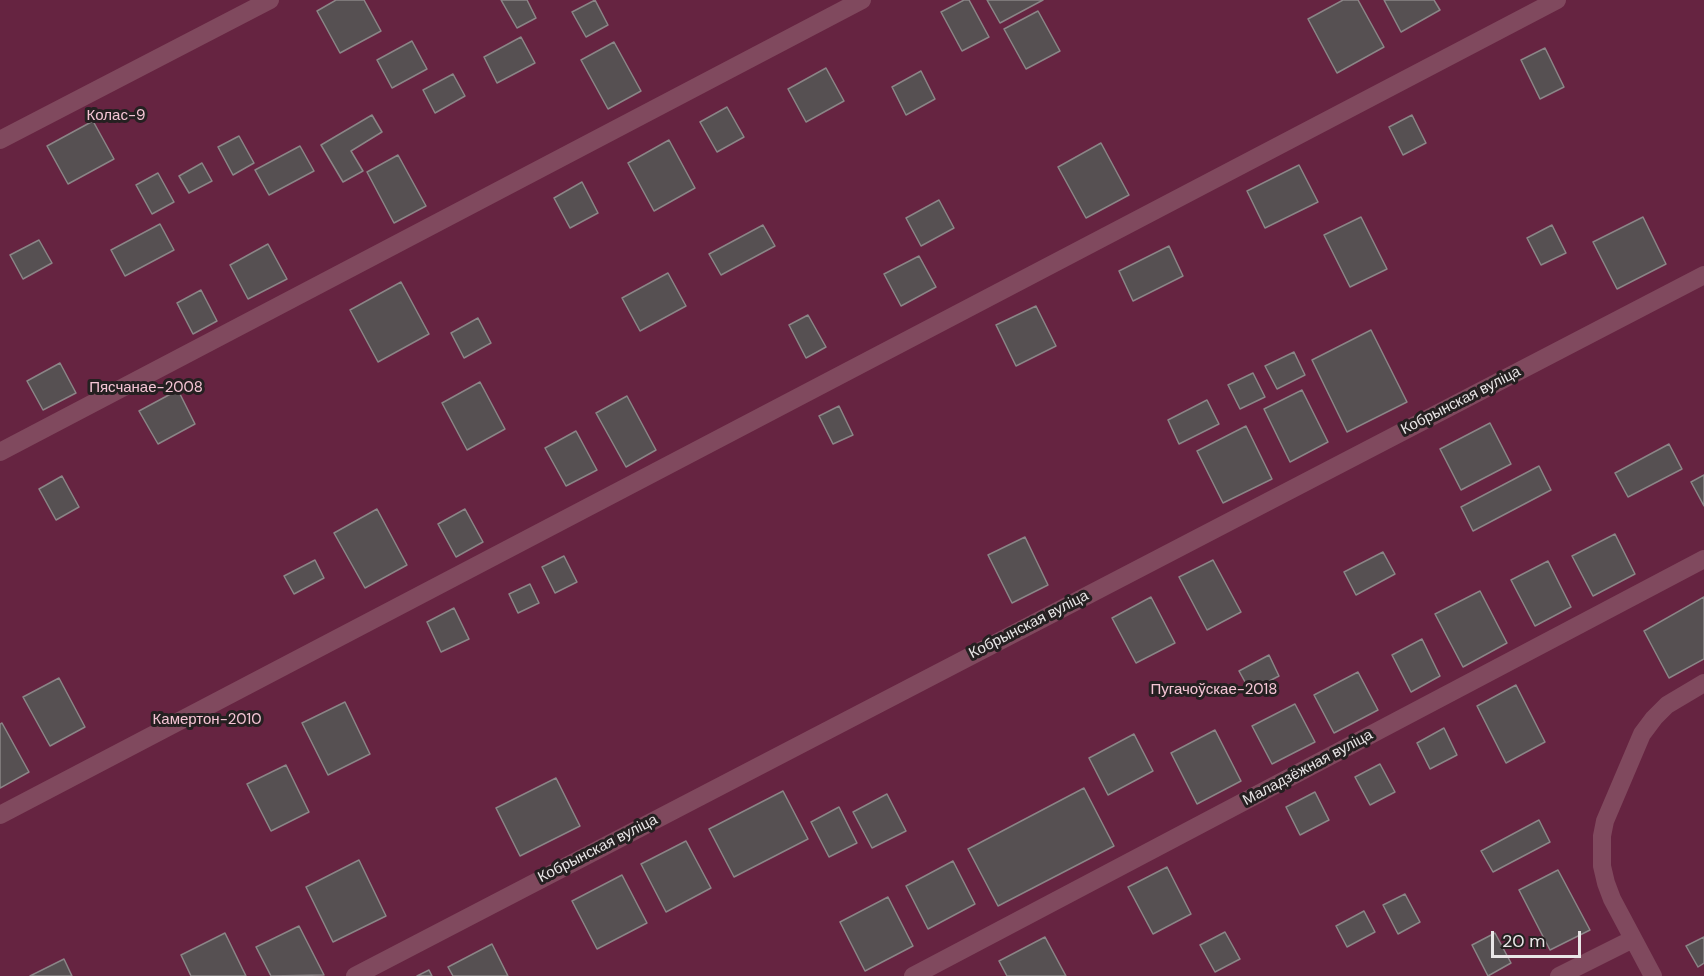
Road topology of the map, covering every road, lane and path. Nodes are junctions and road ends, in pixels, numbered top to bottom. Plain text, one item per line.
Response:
1 (270, 0) edge
2 (862, 0) edge
3 (1557, 0) edge
4 (0, 140) edge
5 (1704, 275) edge
6 (0, 452) edge
7 (1704, 559) edge
8 (1704, 683) edge
9 (0, 814) edge
10 (1633, 939) junction
11 (355, 976) edge
12 (913, 976) edge
13 (1559, 976) edge
14 (1653, 976) edge

1 - 4 lane
2 - 6 lane
3 - 9 lane
5 - 11 lane, Кобрынская вуліца
7 - 12 lane, Маладзёжная вуліца
8 - 10 lane
10 - 13 lane
10 - 14 lane

